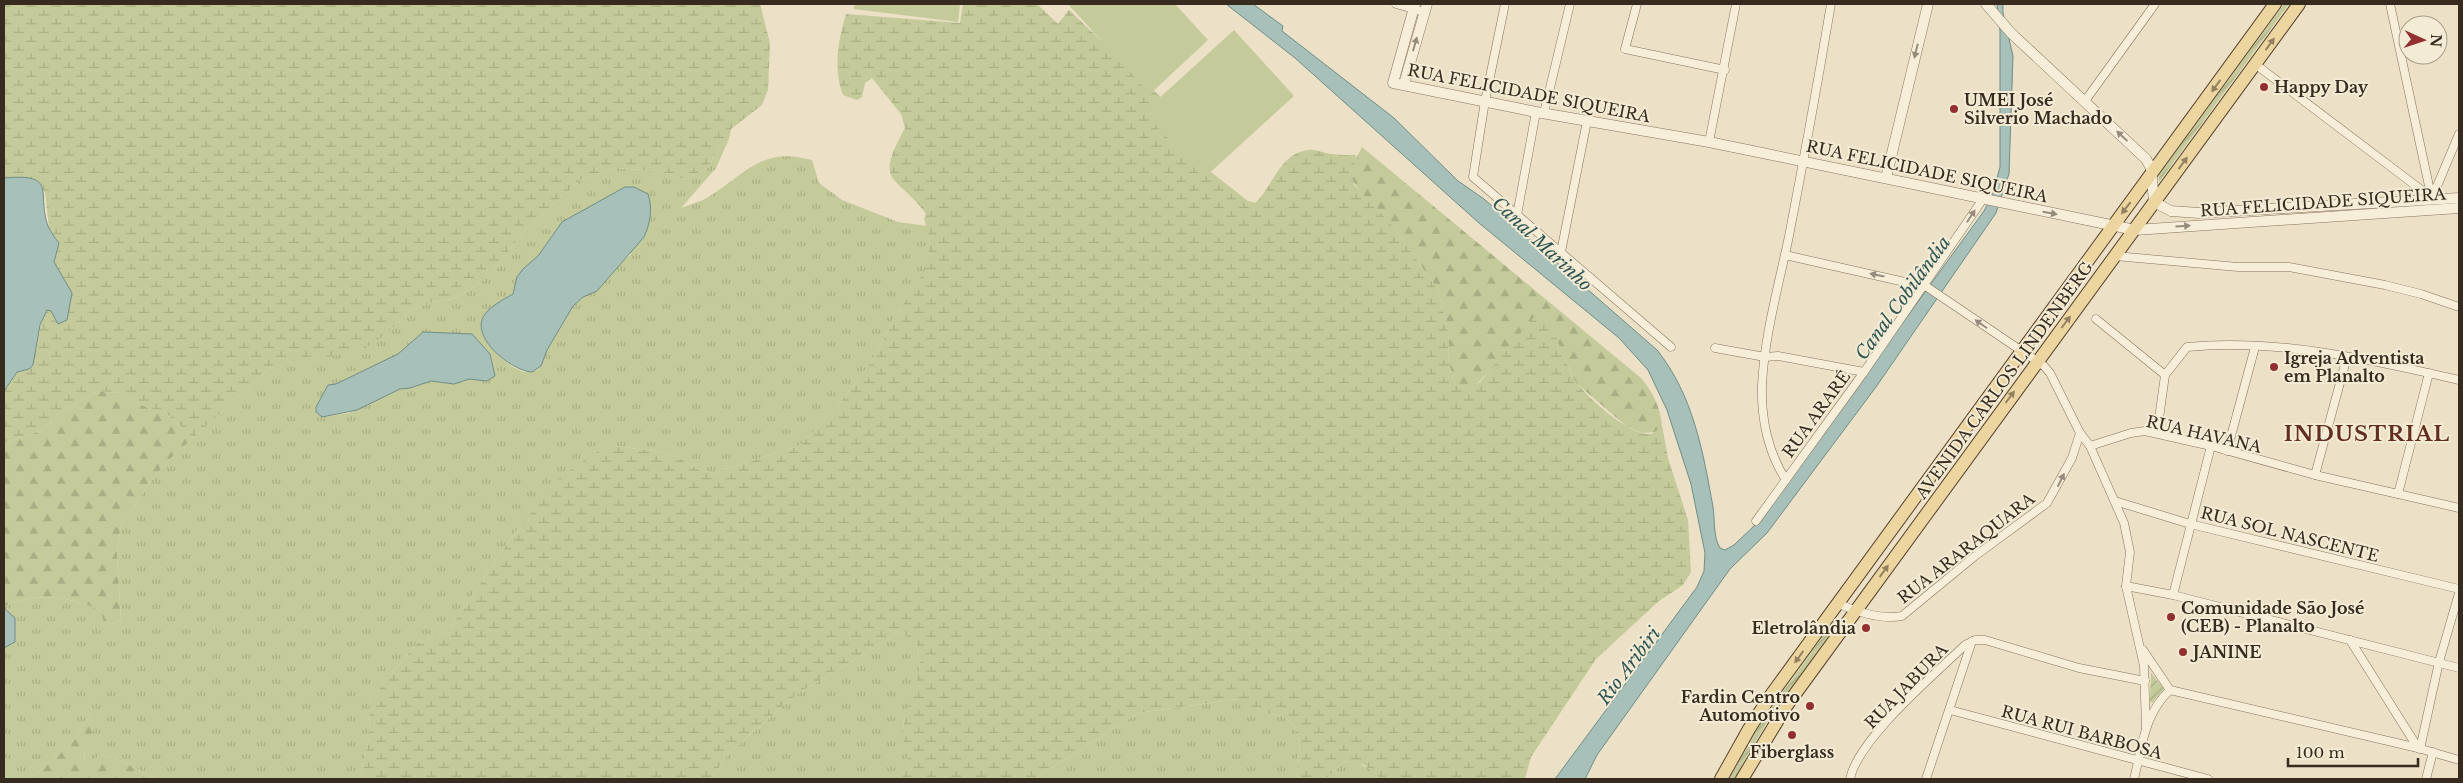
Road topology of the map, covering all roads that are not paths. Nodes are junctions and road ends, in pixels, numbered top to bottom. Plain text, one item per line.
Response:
1 (1396, 4) edge
2 (1506, 4) edge
3 (1570, 4) edge
4 (1637, 4) edge
5 (1736, 4) edge
6 (1831, 4) edge
7 (1928, 4) edge
8 (2155, 4) edge
9 (2276, 4) edge
10 (2299, 4) edge
11 (2390, 4) edge
12 (1414, 6) edge
13 (1988, 7) edge
14 (1426, 8) edge
15 (2255, 64) junction
16 (1725, 70) junction
17 (1399, 84) junction
18 (1485, 101) junction
19 (2084, 101) junction
20 (1540, 112) junction
21 (1587, 121) junction
22 (2459, 134) edge
23 (1710, 142) junction
24 (1804, 161) junction
25 (2152, 173) junction
26 (1886, 178) junction
27 (2139, 192) junction
28 (2459, 198) edge
29 (1984, 200) junction
30 (2154, 202) junction
31 (2432, 204) junction
32 (2459, 208) edge
33 (1517, 216) junction
34 (2113, 225) junction
35 (2134, 230) junction
36 (1561, 252) junction
37 (1785, 256) junction
38 (2115, 256) junction
39 (1926, 286) junction
40 (2459, 308) edge
41 (2096, 319) dead end
42 (1671, 347) dead end
43 (2255, 347) junction
44 (1715, 348) dead end
45 (2020, 351) junction
46 (1765, 357) junction
47 (2347, 357) junction
48 (2037, 361) junction
49 (1864, 372) junction
50 (2429, 373) junction
51 (2166, 375) junction
52 (2459, 380) edge
53 (2080, 433) junction
54 (2157, 433) junction
55 (2090, 446) junction
56 (2211, 446) junction
57 (2227, 451) junction
58 (2315, 475) junction
59 (1786, 480) junction
60 (2398, 494) junction
61 (2115, 501) junction
62 (2459, 508) edge
63 (1756, 521) dead end
64 (2190, 524) junction
65 (2126, 586) junction
66 (2459, 594) edge
67 (2173, 595) junction
68 (1837, 603) junction
69 (1855, 611) junction
70 (2137, 639) junction
71 (2350, 640) junction
72 (1972, 641) junction
73 (2439, 662) junction
74 (2459, 668) edge
75 (2144, 670) junction
76 (2156, 670) junction
77 (2145, 681) junction
78 (2170, 690) junction
79 (2150, 707) junction
80 (1950, 710) junction
81 (2419, 748) junction
82 (2433, 752) junction
83 (2459, 760) edge
84 (2138, 761) junction
85 (1720, 779) edge
86 (1742, 779) edge
87 (1850, 779) edge
88 (1926, 779) edge
89 (2134, 779) edge
90 (2208, 779) edge
91 (2426, 779) edge

1 - 12 street
2 - 18 street
3 - 20 street
4 - 16 street
5 - 16 street
6 - 24 street
7 -> 26 street
8 - 19 street
9 -> 25 main road, AVENIDA CARLOS LINDENBERG
15 -> 10 main road, AVENIDA CARLOS LINDENBERG
11 - 31 street
12 - 14 street
12 - 17 street
13 - 19 street
17 -> 14 street
30 -> 15 main road, AVENIDA CARLOS LINDENBERG
15 - 31 street
16 - 23 street
17 - 18 street, RUA FELICIDADE SIQUEIRA
18 - 20 street, RUA FELICIDADE SIQUEIRA
18 - 33 street
25 -> 19 street
20 - 21 street, RUA FELICIDADE SIQUEIRA
20 - 33 street
21 - 23 street, RUA FELICIDADE SIQUEIRA
21 - 36 street
22 - 31 street
23 - 24 street, RUA FELICIDADE SIQUEIRA
24 - 26 street, RUA FELICIDADE SIQUEIRA
24 - 37 street
25 - 27 main road, AVENIDA CARLOS LINDENBERG
25 - 30 street
26 - 29 street, RUA FELICIDADE SIQUEIRA
27 - 30 main road
27 -> 34 main road, AVENIDA CARLOS LINDENBERG
28 - 31 street, RUA FELICIDADE SIQUEIRA
29 -> 34 street, RUA FELICIDADE SIQUEIRA
39 -> 29 street, RUA ARARÉ
30 - 31 street, RUA FELICIDADE SIQUEIRA
30 - 35 main road, AVENIDA CARLOS LINDENBERG
31 - 32 street, RUA FELICIDADE SIQUEIRA
35 -> 31 street, RUA FELICIDADE SIQUEIRA
33 - 36 street
34 - 35 street, RUA FELICIDADE SIQUEIRA
34 - 45 main road, AVENIDA CARLOS LINDENBERG
35 - 38 main road, AVENIDA CARLOS LINDENBERG
36 - 42 street
39 -> 37 street
37 - 46 street
38 - 40 street
48 -> 38 main road, AVENIDA CARLOS LINDENBERG
45 -> 39 street
39 - 49 street, RUA ARARÉ
41 - 51 street
43 - 47 street
43 - 51 street
43 - 57 street
44 - 46 street
45 - 48 street
45 - 68 main road, AVENIDA CARLOS LINDENBERG
46 - 49 street
46 - 59 street
47 - 50 street
47 - 58 street
48 - 53 street
69 -> 48 main road, AVENIDA CARLOS LINDENBERG
49 - 59 street, RUA ARARÉ
50 - 52 street
50 - 60 street
51 - 54 street
53 - 55 street
69 -> 53 street, RUA ARARAQUARA
54 - 55 street, RUA HAVANA
54 - 56 street, RUA HAVANA
55 - 61 street
56 - 57 street, RUA HAVANA
56 - 64 street
57 - 58 street, RUA HAVANA
58 - 60 street, RUA HAVANA
59 - 63 street, RUA ARARÉ
60 - 62 street, RUA HAVANA
61 - 64 street, RUA SOL NASCENTE
61 - 65 street
64 - 66 street, RUA SOL NASCENTE
64 - 67 street
65 - 67 street
65 - 70 street
66 - 73 street
67 - 71 street
68 - 69 street, RUA ARARAQUARA
68 -> 85 main road, AVENIDA CARLOS LINDENBERG
69 - 86 main road, AVENIDA CARLOS LINDENBERG
70 - 75 street
70 - 76 street
71 - 73 street
71 - 81 street
72 - 77 street
72 - 80 street
72 - 87 street, RUA JABURA
73 - 74 street
73 - 81 street
75 - 76 street
75 - 77 street
76 - 78 street
77 - 79 street
78 - 79 street
78 - 81 street
79 - 84 street
80 - 84 street, RUA RUI BARBOSA
80 - 88 street
81 - 82 street
82 - 83 street
82 - 91 street
84 - 89 street
84 - 90 street, RUA RUI BARBOSA

